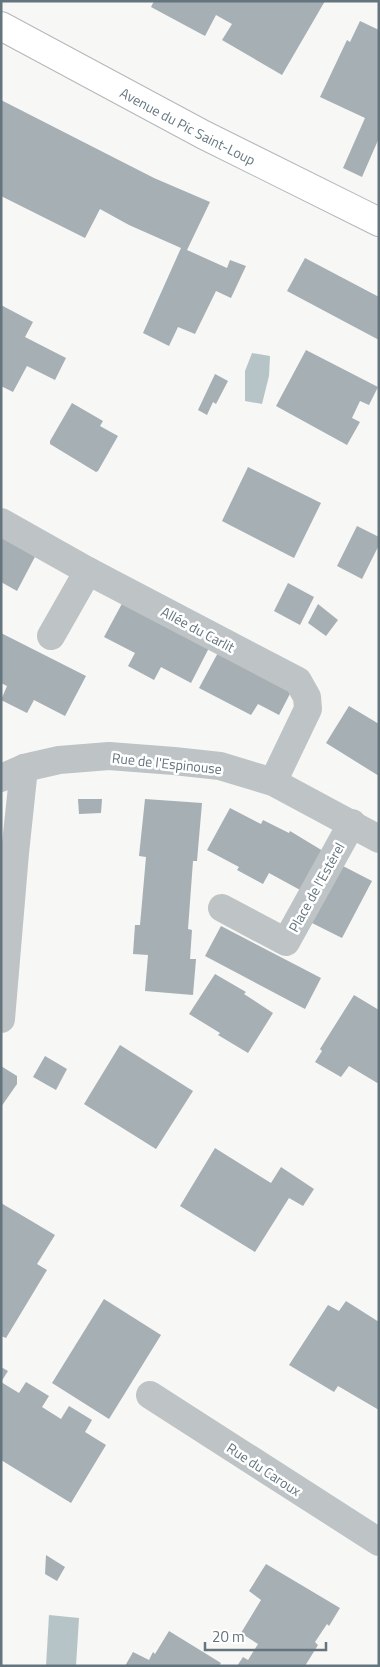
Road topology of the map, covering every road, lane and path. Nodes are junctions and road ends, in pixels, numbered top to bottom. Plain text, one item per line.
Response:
1 (1, 26) edge
2 (379, 222) edge
3 (1, 522) edge
4 (88, 571) junction
5 (51, 636) dead end
6 (13, 773) edge
7 (273, 782) junction
8 (352, 823) junction
9 (379, 839) edge
10 (222, 908) dead end
11 (1, 1019) edge
12 (150, 1395) dead end
13 (379, 1542) edge

1 - 2 main road, Avenue du Pic Saint-Loup
3 - 4 street, Allée du Carlit
4 - 5 street
4 - 7 street, Allée du Carlit
6 - 7 street, Rue de l'Espinouse
6 - 11 street
7 - 8 street, Rue de l'Espinouse
8 - 9 street, Rue de l'Espinouse
8 - 10 street, Place de l'Estérel
12 - 13 street, Rue du Caroux

